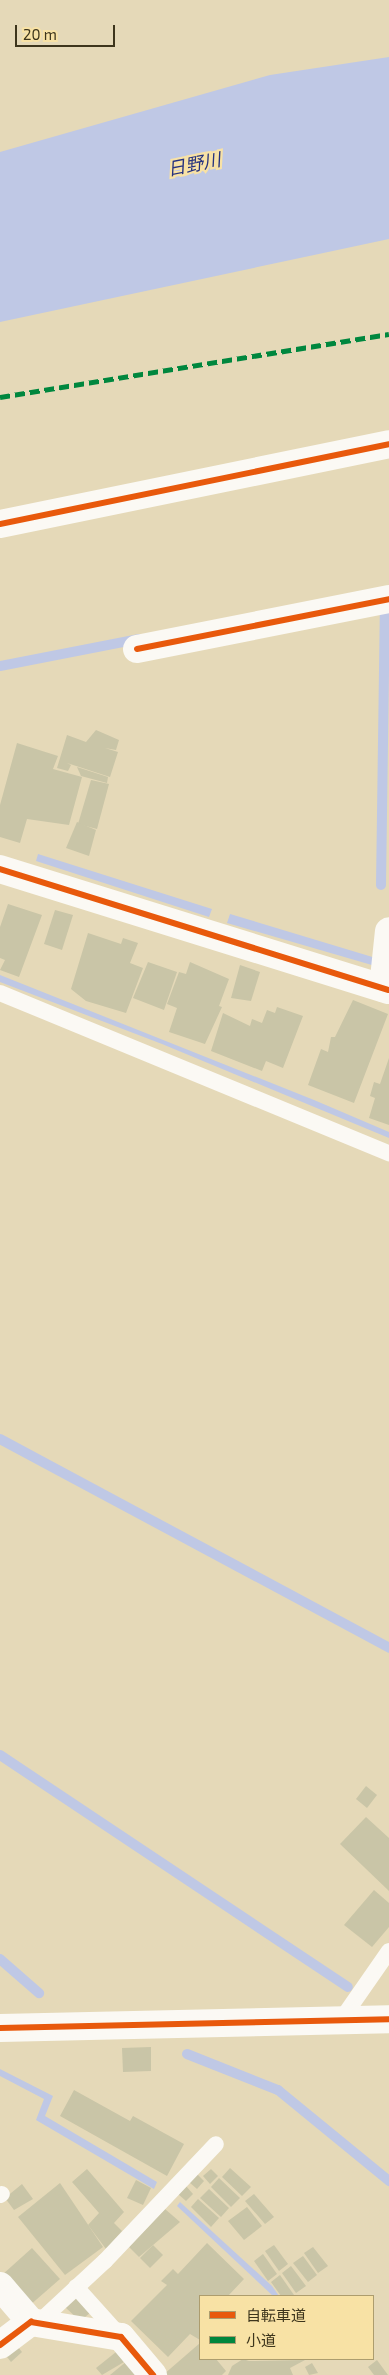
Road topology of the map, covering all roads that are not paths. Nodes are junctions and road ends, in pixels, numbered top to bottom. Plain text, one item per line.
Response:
1 (389, 444) edge
2 (0, 524) edge
3 (389, 599) edge
4 (137, 649) dead end
5 (0, 869) edge
6 (386, 968) edge
7 (0, 993) edge
8 (389, 1153) edge
9 (389, 1951) edge
10 (341, 2020) junction
11 (388, 2021) edge
12 (0, 2028) edge
13 (216, 2144) dead end
14 (0, 2286) edge
15 (76, 2287) junction
16 (35, 2322) junction
17 (121, 2337) junction
18 (0, 2345) edge
19 (153, 2375) edge

1 - 2 street
3 - 4 street
5 - 6 street
7 - 8 lane
9 - 10 lane
10 - 11 street
10 - 12 street
13 - 15 lane
14 - 16 street
15 - 16 lane
15 - 17 lane
16 - 17 street
16 - 18 street
17 - 19 street

